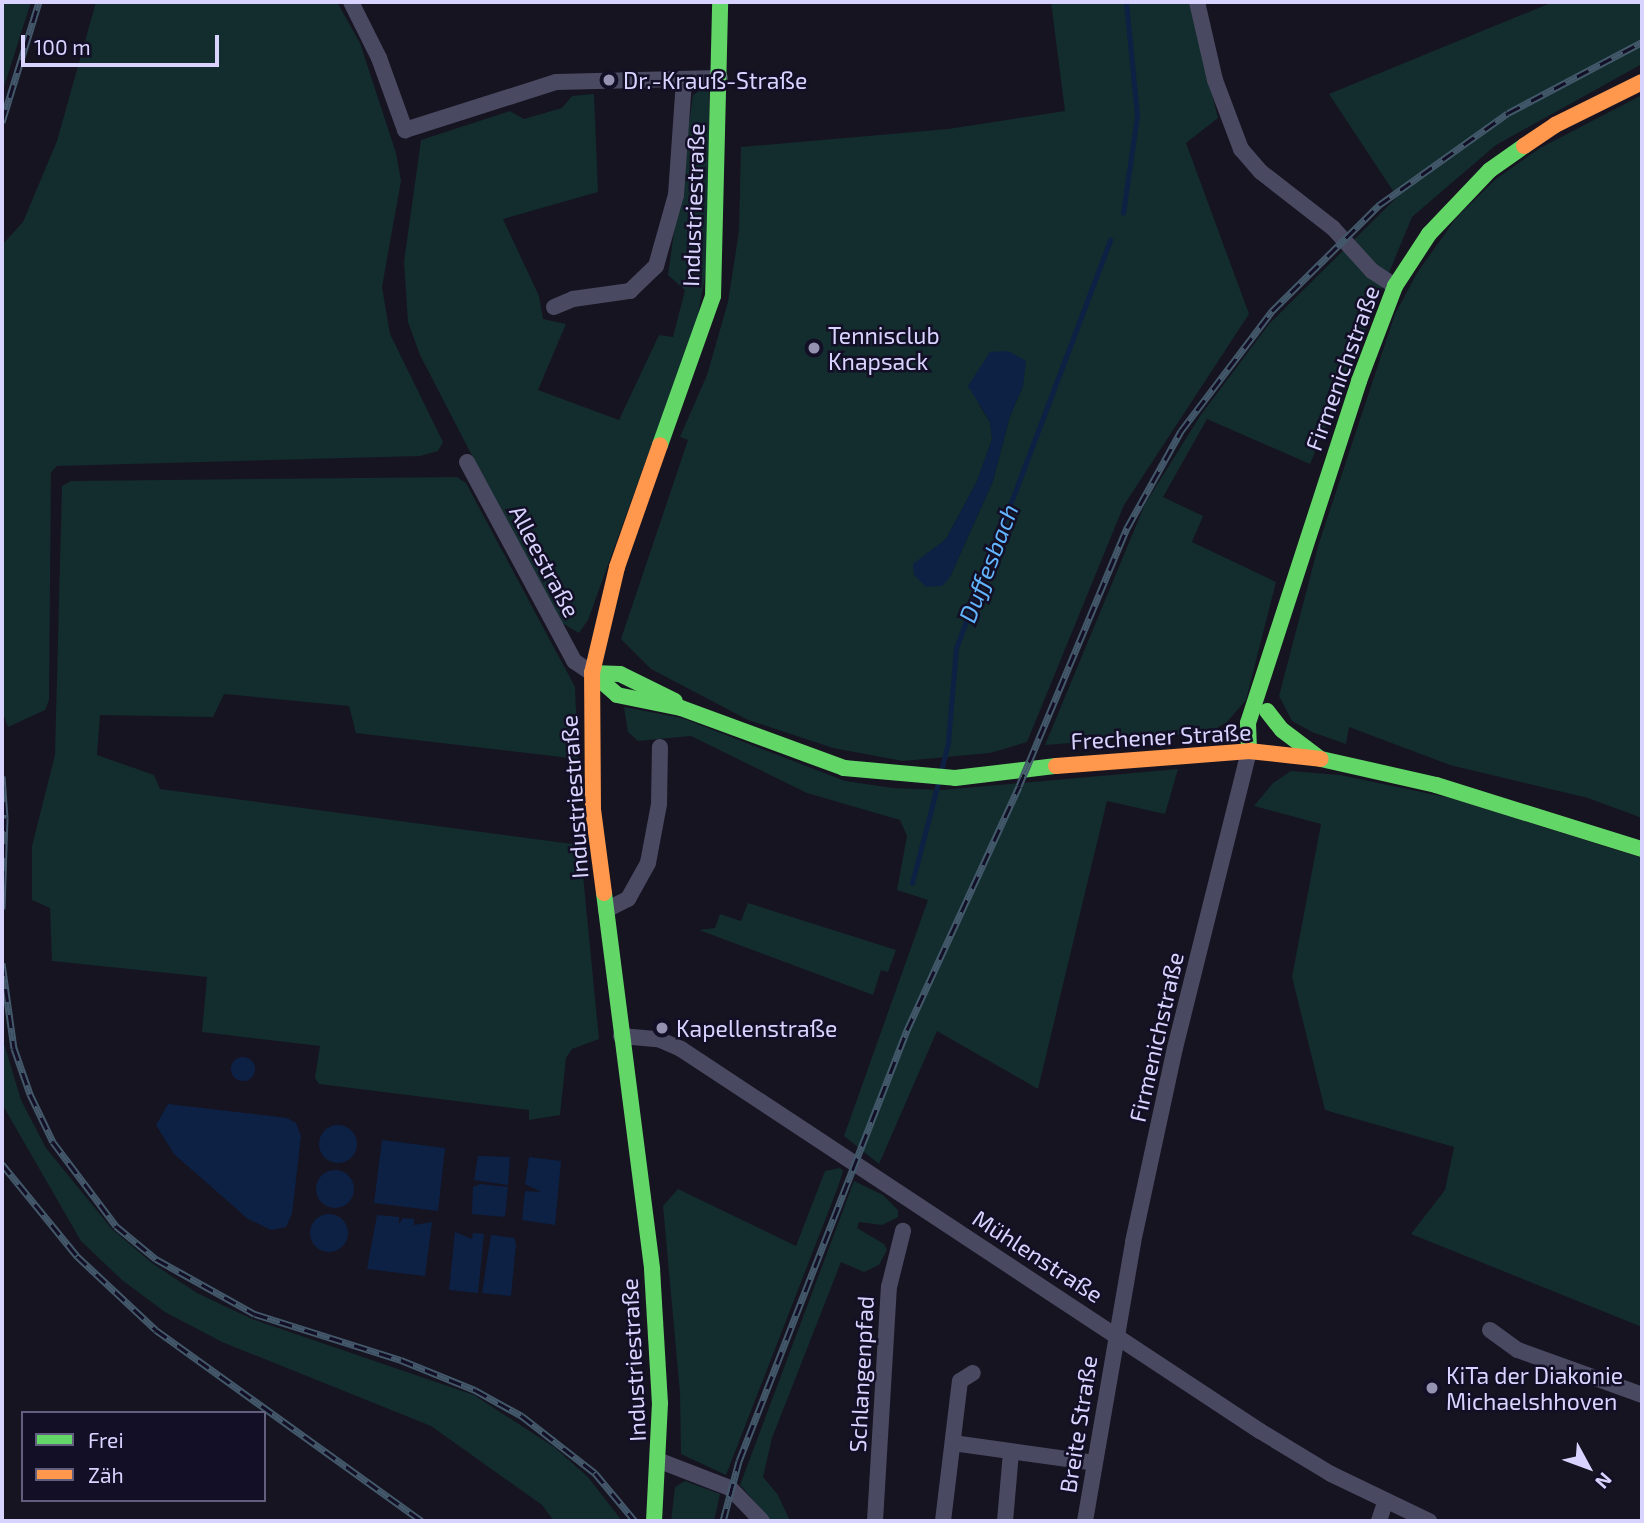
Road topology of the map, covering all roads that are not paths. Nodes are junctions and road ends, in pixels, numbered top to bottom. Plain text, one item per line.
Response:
1 (351, 2) edge
2 (720, 2) edge
3 (1196, 2) edge
4 (720, 78) junction
5 (684, 80) junction
6 (1642, 82) edge
7 (1395, 286) junction
8 (554, 307) dead end
9 (467, 462) dead end
10 (1269, 656) junction
11 (592, 674) junction
12 (1267, 711) junction
13 (660, 747) dead end
14 (1249, 751) junction
15 (1321, 759) junction
16 (1642, 849) edge
17 (606, 910) junction
18 (621, 1036) junction
19 (903, 1231) dead end
20 (1490, 1330) dead end
21 (1115, 1334) junction
22 (973, 1373) dead end
23 (1642, 1395) edge
24 (953, 1443) junction
25 (1011, 1452) junction
26 (660, 1461) junction
27 (1095, 1463) junction
28 (1385, 1503) junction
29 (654, 1521) edge
30 (762, 1521) edge
31 (875, 1521) edge
32 (943, 1521) edge
33 (1005, 1521) edge
34 (1086, 1521) edge
35 (1379, 1521) edge
36 (1429, 1521) edge

1 - 5 street
2 - 4 main road, Industriestraße
3 - 7 street
4 - 5 street
4 - 11 main road, Industriestraße
5 - 8 street
6 - 7 main road, Firmenichstraße
7 - 10 main road, Firmenichstraße
9 - 11 street, Alleestraße
10 - 12 main road, Firmenichstraße
10 - 14 main road, Firmenichstraße
11 - 14 main road, Frechener Straße
11 - 17 main road, Industriestraße
12 - 14 main road, Firmenichstraße
12 - 15 main road
13 - 17 street
14 - 15 main road, Frechener Straße
14 - 21 street, Firmenichstraße
15 - 16 main road, Frechener Straße
17 - 18 main road, Industriestraße
18 - 21 street, Mühlenstraße
18 - 26 main road, Industriestraße
19 - 31 street, Schlangenpfad
20 - 23 street
21 - 27 street, Breite Straße
21 - 28 street, Mühlenstraße
22 - 24 street
24 - 25 street
24 - 32 street
25 - 27 street
25 - 33 street
26 - 29 main road, Industriestraße
26 - 30 street
27 - 34 street, Breite Straße
28 - 35 street
28 - 36 street, Mühlenstraße

